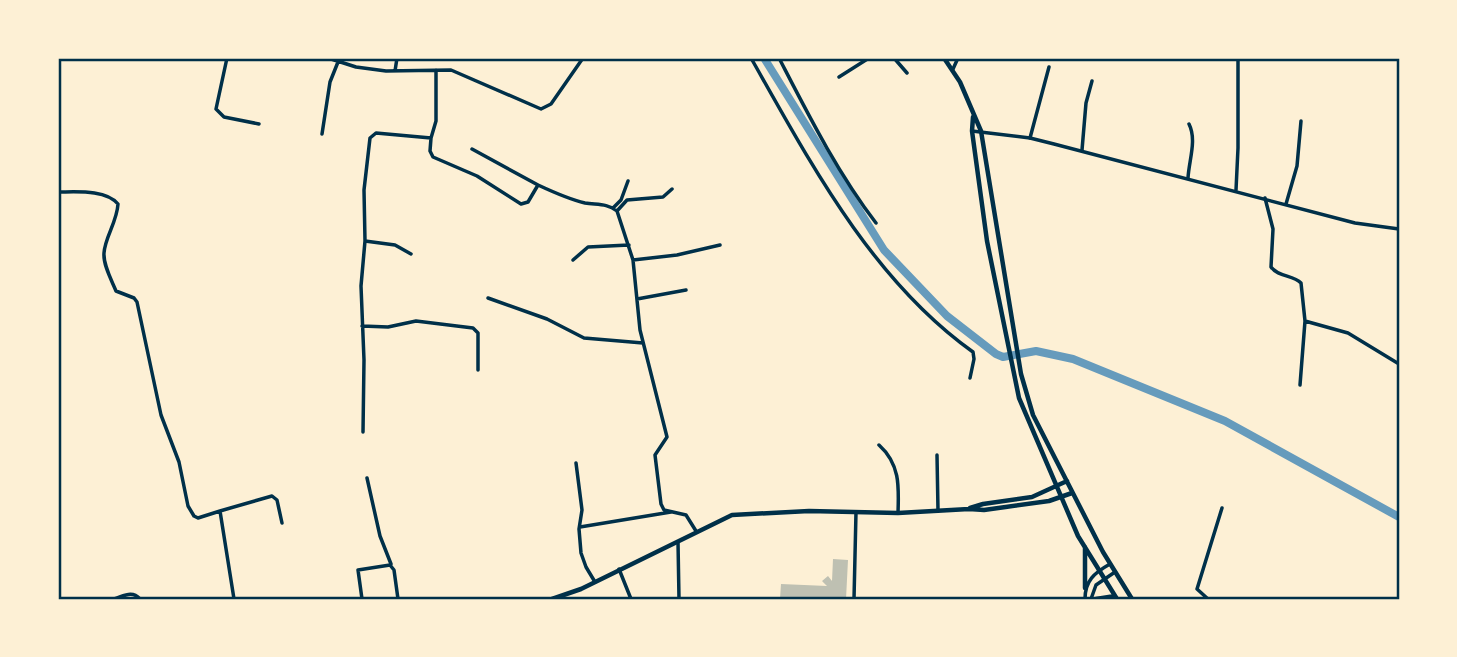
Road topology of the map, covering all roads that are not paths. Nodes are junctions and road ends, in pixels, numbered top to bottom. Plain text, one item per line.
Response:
1 (227, 58) edge
2 (328, 58) edge
3 (397, 58) edge
4 (583, 58) edge
5 (751, 58) edge
6 (779, 58) edge
7 (869, 58) edge
8 (894, 58) edge
9 (944, 58) edge
10 (958, 58) edge
11 (1238, 58) edge
12 (338, 62) junction
13 (1049, 66) dead end
14 (953, 69) junction
15 (436, 70) junction
16 (395, 71) junction
17 (907, 73) dead end
18 (839, 77) dead end
19 (1093, 81) dead end
20 (973, 114) junction
21 (1301, 121) dead end
22 (259, 124) dead end
23 (1189, 124) dead end
24 (972, 131) junction
25 (981, 131) junction
26 (322, 134) dead end
27 (431, 138) junction
28 (1030, 138) junction
29 (472, 149) dead end
30 (1082, 150) junction
31 (1188, 178) junction
32 (628, 181) dead end
33 (538, 185) junction
34 (672, 189) dead end
35 (1236, 190) junction
36 (58, 192) edge
37 (1265, 198) junction
38 (1286, 204) junction
39 (615, 209) junction
40 (876, 223) dead end
41 (1399, 229) edge
42 (365, 241) junction
43 (629, 246) junction
44 (720, 246) dead end
45 (411, 254) dead end
46 (573, 260) dead end
47 (633, 260) junction
48 (686, 290) dead end
49 (488, 298) dead end
50 (637, 299) junction
51 (1305, 321) junction
52 (362, 326) junction
53 (643, 344) junction
54 (1399, 364) edge
55 (478, 370) dead end
56 (970, 378) dead end
57 (1300, 386) dead end
58 (363, 432) dead end
59 (879, 445) dead end
60 (937, 455) dead end
61 (576, 463) dead end
62 (367, 478) dead end
63 (1067, 481) junction
64 (1056, 486) junction
65 (1073, 493) junction
66 (1061, 497) junction
67 (1222, 508) dead end
68 (969, 509) junction
69 (938, 510) junction
70 (220, 511) junction
71 (673, 512) junction
72 (856, 512) junction
73 (898, 513) junction
74 (282, 523) dead end
75 (580, 527) junction
76 (696, 531) junction
77 (678, 540) junction
78 (1084, 547) junction
79 (1110, 564) junction
80 (392, 566) junction
81 (619, 569) junction
82 (1098, 570) junction
83 (1115, 572) junction
84 (1104, 579) junction
85 (595, 582) junction
86 (1085, 588) junction
87 (1116, 598) edge
88 (114, 599) edge
89 (140, 599) edge
90 (234, 599) edge
91 (362, 599) edge
92 (398, 599) edge
93 (552, 599) edge
94 (631, 599) edge
95 (679, 599) edge
96 (854, 599) edge
97 (1084, 599) edge
98 (1094, 599) edge
99 (1132, 599) edge
100 (1208, 599) edge

1 - 22 street
2 - 12 street
3 - 16 street
4 - 15 street
5 - 56 street
6 - 40 street
7 - 18 street
8 - 17 street
9 - 14 main road
10 - 14 street
11 - 35 street
12 - 16 street
12 - 26 street
13 - 28 street
14 - 20 main road
15 - 16 street
15 - 27 street
19 - 30 street
20 - 24 main road
20 - 25 main road
21 - 38 street
23 - 31 street
24 - 25 street
24 - 64 main road
25 - 28 street
25 - 63 main road
27 - 33 street
27 - 42 street
28 - 30 street
29 - 33 street
30 - 31 street
31 - 35 street
32 - 39 street
33 - 39 street
34 - 39 street
35 - 37 street
36 - 70 street
37 - 38 street
37 - 51 street
38 - 41 street
39 - 43 street
42 - 45 street
42 - 52 street
43 - 46 street
43 - 47 street
44 - 47 street
47 - 50 street
48 - 50 street
49 - 53 street
50 - 53 street
51 - 54 street
51 - 57 street
52 - 55 street
52 - 58 street
53 - 71 street
59 - 73 street
60 - 69 street
61 - 75 street
62 - 80 street
63 - 64 main road
63 - 65 main road
64 - 66 main road
64 - 68 main road
65 - 66 main road
65 - 79 main road
66 - 68 main road
66 - 78 main road
67 - 100 street
68 - 69 main road
69 - 73 main road
70 - 74 street
70 - 90 street
71 - 75 street
71 - 76 street
72 - 73 main road
72 - 76 main road
72 - 96 street
75 - 85 street
76 - 77 main road
77 - 81 main road
77 - 95 street
78 - 82 main road
78 - 86 main road
79 - 82 street
79 - 83 main road
80 - 91 street
80 - 92 street
81 - 85 main road
81 - 94 street
82 - 84 main road
82 - 86 street
83 - 84 street
83 - 99 main road
84 - 87 main road
84 - 98 street
85 - 93 main road
86 - 97 street
87 - 98 main road
88 - 89 street

